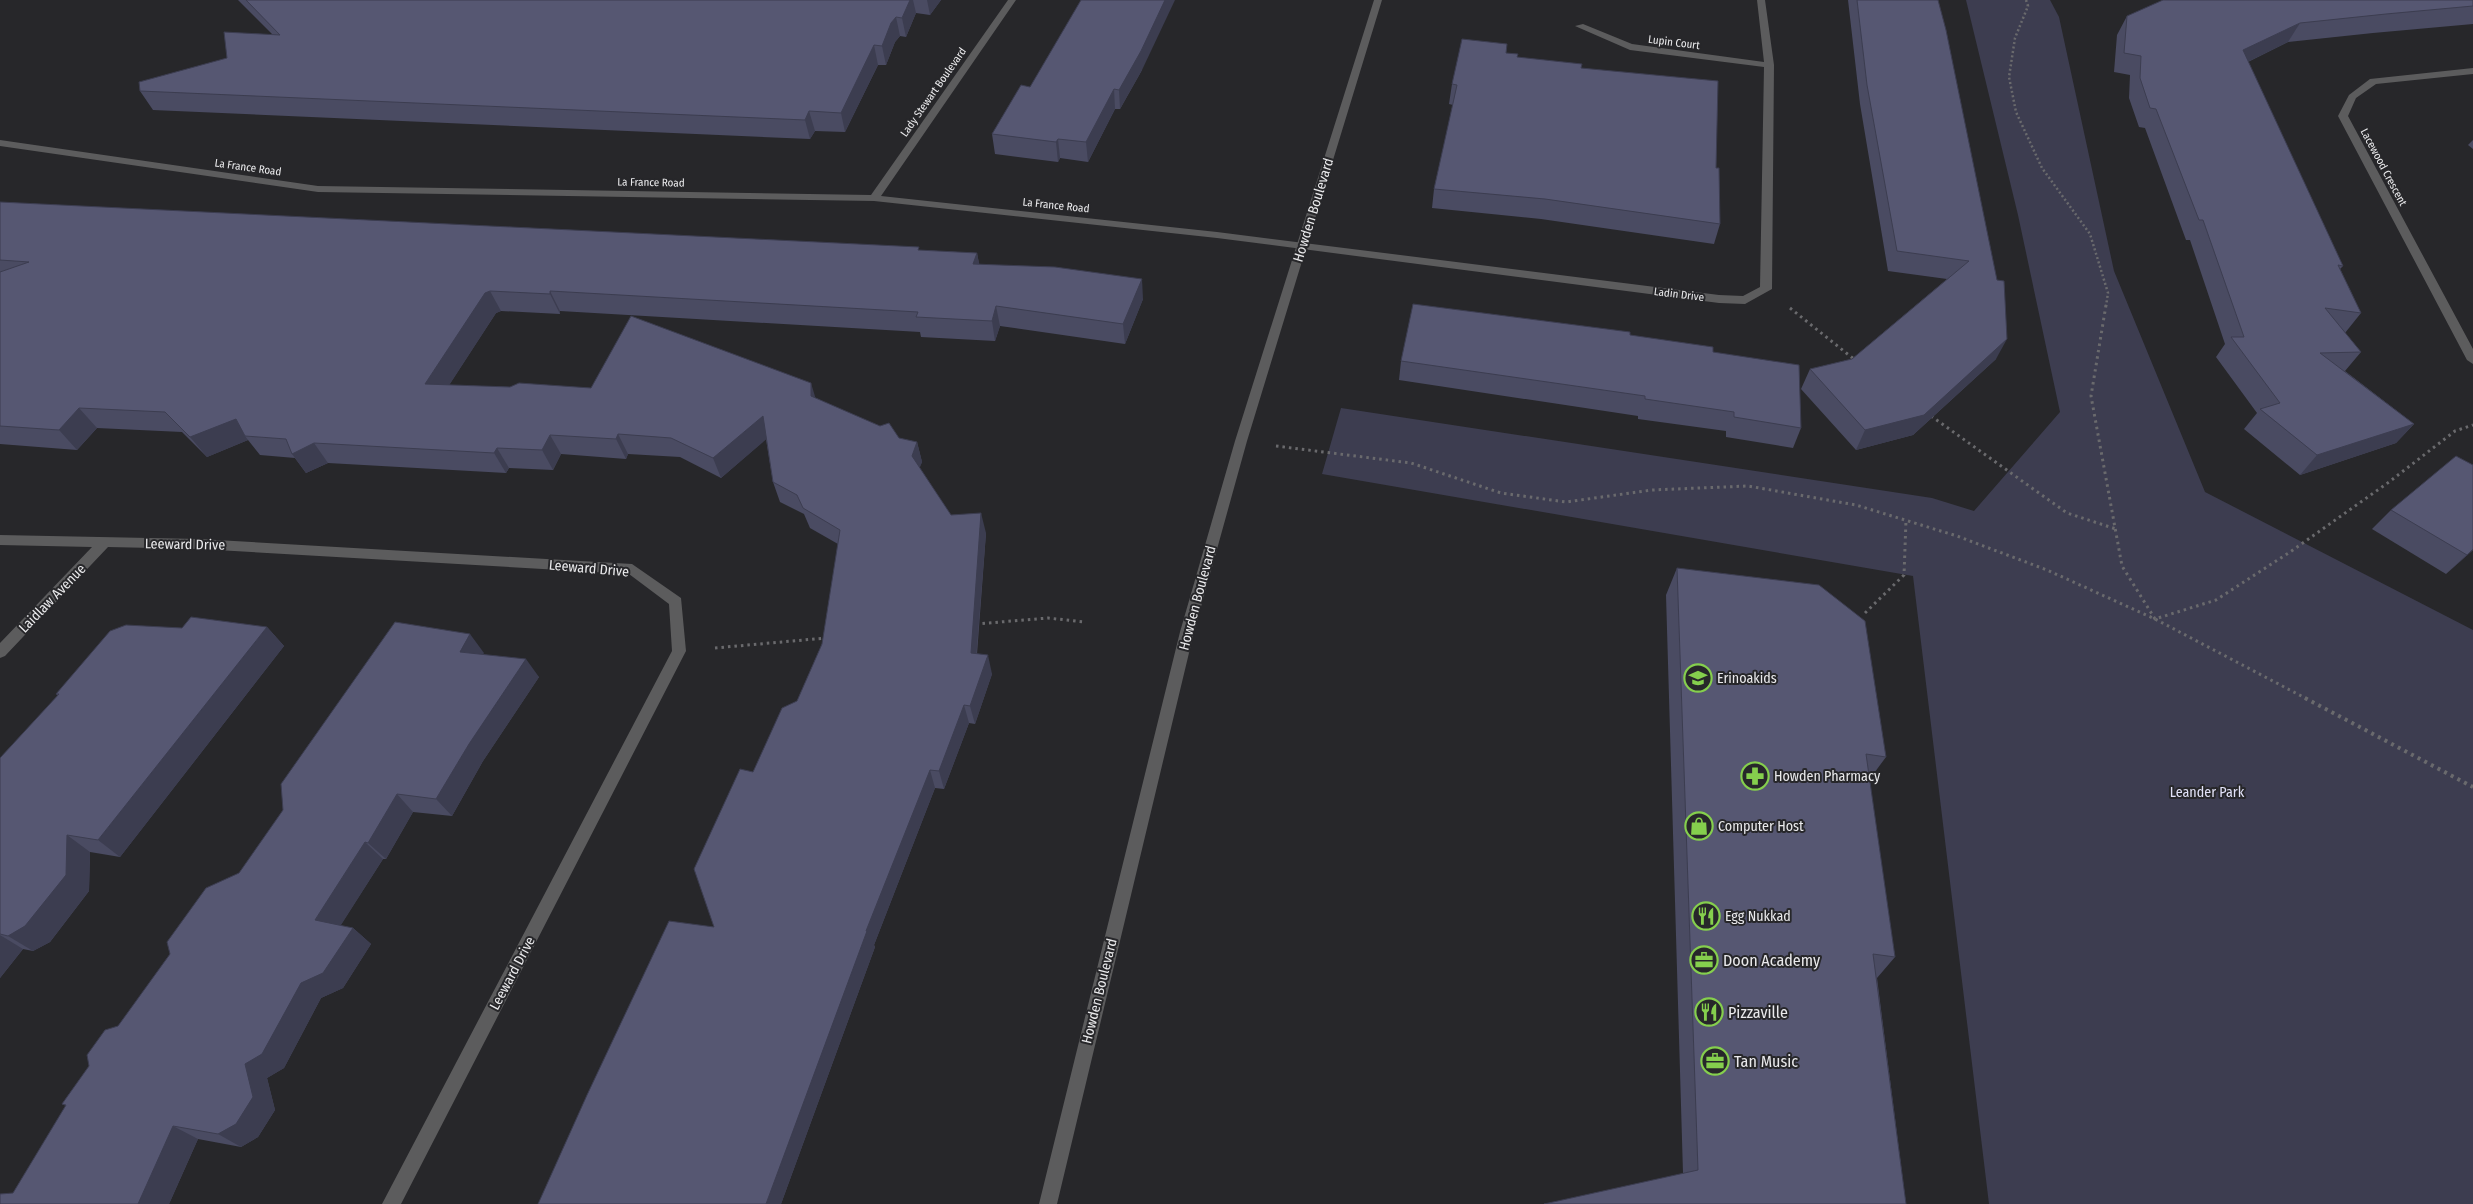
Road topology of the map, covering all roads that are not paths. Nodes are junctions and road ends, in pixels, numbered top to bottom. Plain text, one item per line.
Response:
1 (1012, 0) edge
2 (1378, 0) edge
3 (1761, 0) edge
4 (1580, 26) dead end
5 (1769, 65) junction
6 (2473, 71) edge
7 (0, 143) edge
8 (874, 198) junction
9 (1302, 246) junction
10 (2473, 360) edge
11 (0, 540) edge
12 (104, 543) junction
13 (0, 652) edge
14 (391, 1204) edge
15 (1048, 1204) edge

1 - 8 street, Lady Stewart Boulevard
2 - 9 street, Howden Boulevard
3 - 5 street
4 - 5 street, Lupin Court
5 - 9 street, Ladin Drive
6 - 10 street, Lacewood Crescent
7 - 8 street, La France Road
8 - 9 street, La France Road
9 - 15 street, Howden Boulevard
11 - 12 street, Leeward Drive
12 - 13 street, Laidlaw Avenue
12 - 14 street, Leeward Drive

